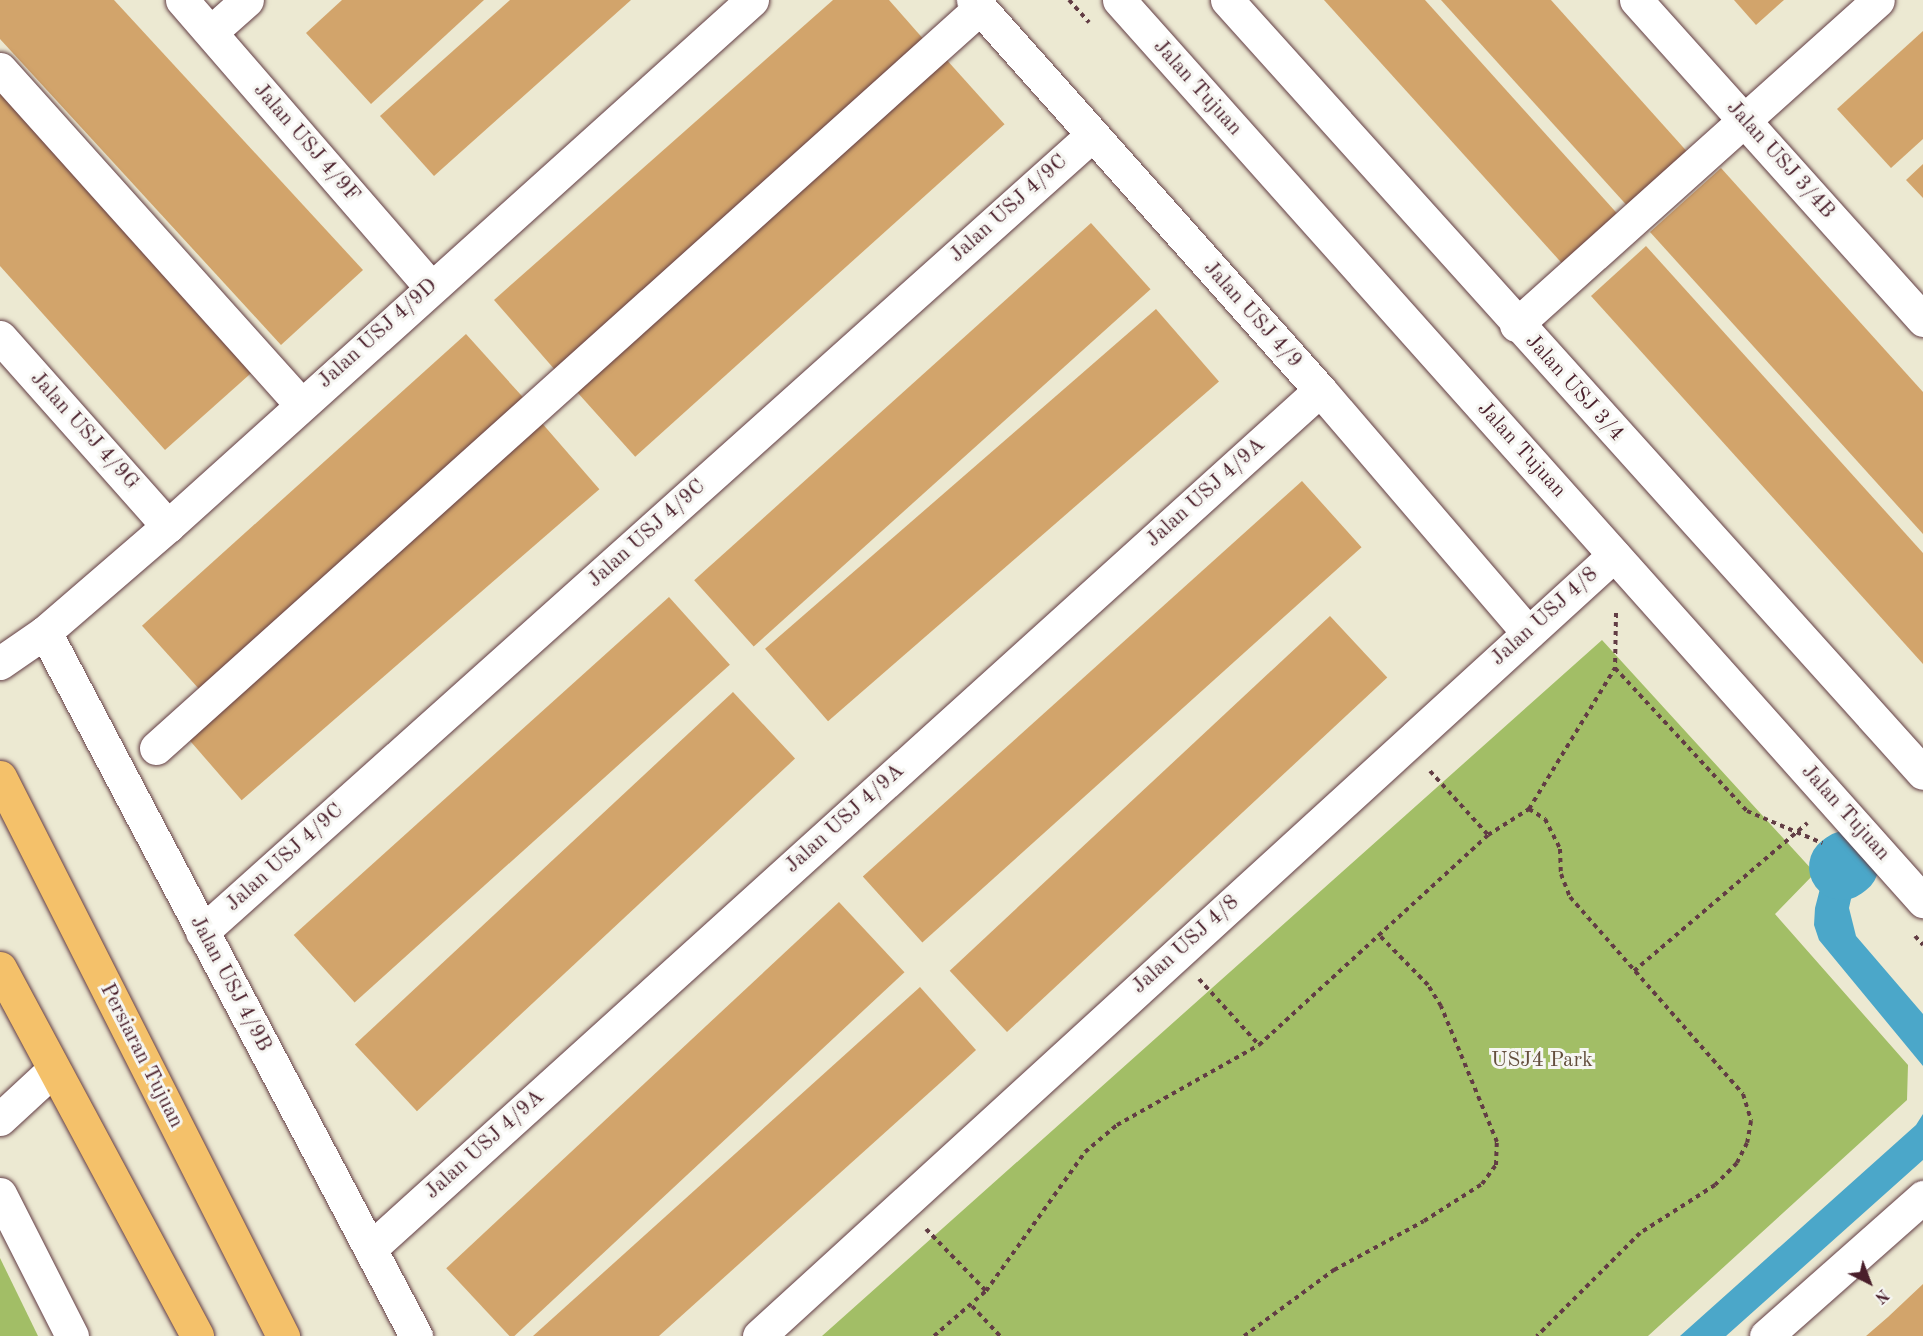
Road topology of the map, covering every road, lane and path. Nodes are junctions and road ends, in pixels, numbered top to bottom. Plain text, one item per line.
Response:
1 (182, 0) edge
2 (247, 0) edge
3 (752, 0) edge
4 (1069, 0) edge
5 (1119, 0) edge
6 (1227, 0) edge
7 (1636, 0) edge
8 (1878, 0) edge
9 (977, 4) edge
10 (1093, 27) dead end
11 (211, 32) junction
12 (0, 69) edge
13 (1744, 120) junction
14 (1092, 135) junction
15 (430, 286) junction
16 (1923, 320) edge
17 (1516, 325) junction
18 (0, 337) edge
19 (1320, 390) junction
20 (301, 404) junction
21 (168, 526) junction
22 (1614, 555) junction
23 (1589, 579) junction
24 (45, 632) junction
25 (1528, 633) junction
26 (0, 663) edge
27 (1615, 668) junction
28 (1407, 744) junction
29 (156, 748) dead end
30 (1917, 754) edge
31 (0, 777) edge
32 (1833, 800) junction
33 (1529, 809) junction
34 (1797, 832) junction
35 (1488, 835) junction
36 (1827, 844) dead end
37 (1918, 905) edge
38 (202, 932) junction
39 (1380, 936) junction
40 (1923, 945) edge
41 (1176, 954) junction
42 (0, 968) edge
43 (1634, 971) junction
44 (1259, 1045) junction
45 (53, 1070) junction
46 (0, 1119) edge
47 (0, 1194) edge
48 (1923, 1197) edge
49 (904, 1204) junction
50 (371, 1248) junction
51 (986, 1292) junction
52 (972, 1305) junction
53 (72, 1336) edge
54 (197, 1336) edge
55 (283, 1336) edge
56 (416, 1336) edge
57 (759, 1336) edge
58 (934, 1336) edge
59 (1000, 1336) edge
60 (1244, 1336) edge
61 (1537, 1336) edge
62 (1766, 1336) edge

1 - 11 street, Jalan USJ 4/9F
2 - 11 street
3 - 15 street, Jalan USJ 4/9D
4 - 10 path
5 - 22 street, Jalan Tujuan
6 - 17 street, Jalan USJ 3/4
7 - 13 street, Jalan USJ 3/4B
8 - 13 street
9 - 14 street, Jalan USJ 4/9
9 - 29 street
11 - 15 street, Jalan USJ 4/9F
12 - 20 street
13 - 16 street, Jalan USJ 3/4B
13 - 17 street
14 - 19 street, Jalan USJ 4/9
14 - 38 street, Jalan USJ 4/9C
15 - 20 street, Jalan USJ 4/9D
17 - 30 street, Jalan USJ 3/4
18 - 21 street, Jalan USJ 4/9G
19 - 25 street, Jalan USJ 4/9
19 - 50 street, Jalan USJ 4/9A
20 - 21 street, Jalan USJ 4/9D
21 - 24 street, Jalan USJ 4/9D
22 - 23 street, Jalan USJ 4/8
22 - 32 street, Jalan Tujuan
23 - 25 street, Jalan USJ 4/8
23 - 27 path
24 - 26 street, Jalan USJ 4/9D
24 - 38 street, Jalan USJ 4/9B
25 - 28 street, Jalan USJ 4/8
27 - 33 path
27 - 34 path
28 - 35 path
28 - 41 street, Jalan USJ 4/8
31 - 55 main road, Persiaran Tujuan
32 - 34 path
32 - 37 street, Jalan Tujuan
33 - 35 path
33 - 43 path
34 - 36 path
34 - 43 path
35 - 39 path
37 - 40 path
38 - 50 street, Jalan USJ 4/9B
39 - 44 path
39 - 60 path
41 - 44 path
41 - 49 street, Jalan USJ 4/8
42 - 45 main road
43 - 61 path
44 - 51 path
45 - 46 street
45 - 54 main road
47 - 53 street
48 - 62 street
49 - 51 path
49 - 57 street, Jalan USJ 4/8
50 - 56 street, Jalan USJ 4/9B
51 - 52 path
52 - 58 path
52 - 59 path

